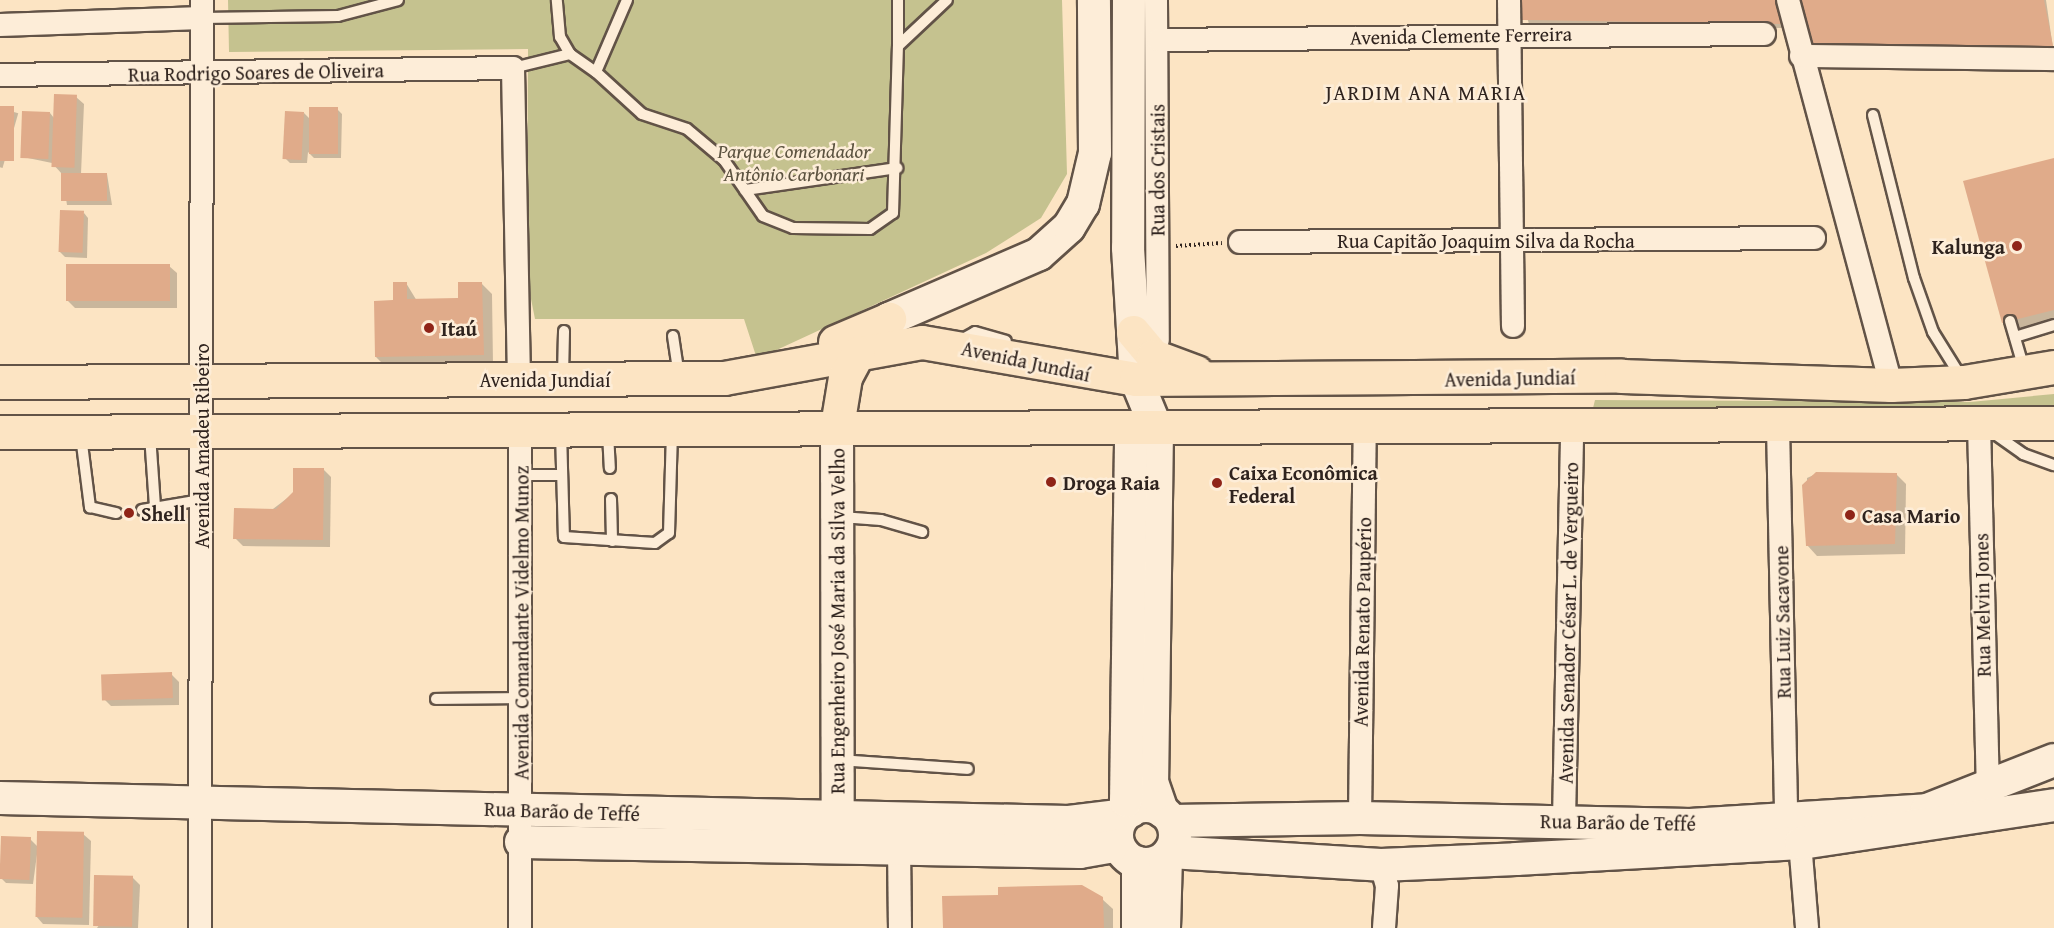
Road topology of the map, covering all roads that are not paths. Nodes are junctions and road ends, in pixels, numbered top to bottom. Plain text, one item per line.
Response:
1 (398, 0) edge
2 (557, 0) edge
3 (627, 0) edge
4 (898, 0) edge
5 (947, 0) edge
6 (1094, 0) edge
7 (1129, 0) edge
8 (1156, 0) edge
9 (1509, 0) edge
10 (1788, 0) edge
11 (202, 9) edge
12 (0, 25) edge
13 (1511, 33) junction
14 (1764, 34) dead end
15 (1158, 40) junction
16 (898, 46) junction
17 (570, 54) junction
18 (1801, 56) junction
19 (2054, 59) edge
20 (513, 68) junction
21 (596, 72) junction
22 (200, 73) junction
23 (0, 75) edge
24 (1873, 115) dead end
25 (897, 168) junction
26 (745, 190) junction
27 (1814, 238) dead end
28 (1514, 239) junction
29 (1240, 242) road end
30 (1143, 248) junction
31 (889, 319) junction
32 (2010, 321) dead end
33 (2054, 325) edge
34 (1513, 326) dead end
35 (564, 331) dead end
36 (673, 336) dead end
37 (1145, 336) junction
38 (2015, 337) junction
39 (858, 353) junction
40 (2039, 370) edge
41 (765, 372) junction
42 (1621, 376) junction
43 (1209, 377) junction
44 (519, 378) junction
45 (563, 379) junction
46 (679, 379) junction
47 (1137, 379) junction
48 (0, 382) edge
49 (202, 382) junction
50 (1964, 382) junction
51 (1891, 385) junction
52 (2054, 423) edge
53 (1980, 424) junction
54 (1572, 425) junction
55 (608, 426) junction
56 (837, 426) junction
57 (1778, 426) junction
58 (520, 427) junction
59 (561, 427) junction
60 (672, 427) junction
61 (1365, 427) junction
62 (1144, 429) junction
63 (0, 432) edge
64 (81, 432) junction
65 (150, 433) junction
66 (203, 433) junction
67 (2054, 465) edge
68 (610, 468) dead end
69 (521, 475) junction
70 (561, 476) junction
71 (611, 499) dead end
72 (202, 500) junction
73 (155, 507) junction
74 (142, 510) dead end
75 (116, 513) dead end
76 (837, 516) junction
77 (922, 532) dead end
78 (612, 541) junction
79 (521, 698) junction
80 (436, 699) dead end
81 (837, 760) junction
82 (968, 769) dead end
83 (2047, 770) edge
84 (1988, 786) junction
85 (0, 798) edge
86 (198, 801) junction
87 (2054, 805) edge
88 (521, 810) junction
89 (578, 812) junction
90 (2014, 813) junction
91 (837, 815) junction
92 (1360, 818) junction
93 (1564, 820) junction
94 (1795, 826) junction
95 (1148, 834) junction
96 (521, 842) junction
97 (552, 843) junction
98 (839, 847) junction
99 (899, 847) junction
100 (1578, 856) junction
101 (1381, 865) junction
102 (1805, 893) junction
103 (200, 928) edge
104 (520, 928) edge
105 (900, 928) edge
106 (1138, 928) edge
107 (1164, 928) edge
108 (1384, 928) edge
109 (1789, 928) edge
110 (1807, 928) edge

1 - 11 lane
2 - 17 lane
3 - 21 lane
4 - 16 lane
5 - 16 lane
6 - 31 main road
7 - 30 main road
8 - 15 street, Rua dos Cristais
9 - 13 street
10 - 18 street
11 - 12 street
11 - 22 street, Avenida Amadeu Ribeiro
13 - 14 street, Avenida Clemente Ferreira
13 - 15 street, Avenida Clemente Ferreira
13 - 28 street
15 - 30 street, Rua dos Cristais
16 - 25 lane
17 - 20 lane
17 - 21 lane
18 - 19 street
18 - 51 street
20 - 22 street, Rua Rodrigo Soares de Oliveira
20 - 44 street
21 - 26 lane
22 - 23 street, Rua Rodrigo Soares de Oliveira
22 - 49 street, Avenida Amadeu Ribeiro
24 - 50 lane
25 - 26 lane
25 - 26 lane
27 - 28 street, Rua Capitão Joaquim Silva da Rocha
28 - 29 street, Rua Capitão Joaquim Silva da Rocha
28 - 34 street
30 - 37 main road
31 - 39 main road
31 - 41 main road
32 - 38 lane
33 - 38 lane
35 - 45 lane
36 - 46 lane
37 - 43 main road
37 - 47 main road
38 - 40 lane
39 - 41 main road, Avenida Jundiaí
39 - 47 main road, Avenida Jundiaí
39 - 56 main road
40 - 50 main road, Avenida Jundiaí
41 - 46 main road, Avenida Jundiaí
42 - 43 main road, Avenida Jundiaí
42 - 51 main road, Avenida Jundiaí
42 - 54 main road
43 - 47 main road, Avenida Jundiaí
44 - 45 main road, Avenida Jundiaí
44 - 49 main road, Avenida Jundiaí
45 - 46 main road, Avenida Jundiaí
47 - 62 main road
48 - 49 main road, Avenida Jundiaí
49 - 66 street, Avenida Amadeu Ribeiro
50 - 51 main road, Avenida Jundiaí
52 - 53 main road
53 - 57 main road
53 - 67 lane
53 - 84 street, Rua Melvin Jones
54 - 57 main road
54 - 61 main road
54 - 93 street, Avenida Senador César L. de Vergueiro
55 - 59 main road
55 - 60 main road
55 - 68 lane
56 - 60 main road
56 - 62 main road
56 - 76 main road, Rua Engenheiro José Maria da Silva Velho
57 - 94 street, Rua Luiz Sacavone
58 - 59 main road
58 - 66 main road
58 - 69 street, Avenida Comandante Videlmo Munoz
59 - 70 lane
60 - 78 lane
61 - 62 main road
61 - 92 street, Avenida Renato Paupério
62 - 95 main road
63 - 64 main road
64 - 65 main road
64 - 75 lane
65 - 66 main road
65 - 73 lane
66 - 72 street, Avenida Amadeu Ribeiro
69 - 70 lane
69 - 79 street, Avenida Comandante Videlmo Munoz
70 - 78 lane
71 - 78 lane
72 - 73 lane
72 - 86 street, Avenida Amadeu Ribeiro
73 - 74 lane
76 - 77 lane
76 - 81 main road, Rua Engenheiro José Maria da Silva Velho
79 - 80 lane
79 - 88 street, Avenida Comandante Videlmo Munoz
81 - 82 lane
81 - 91 main road, Rua Engenheiro José Maria da Silva Velho
83 - 84 main road, Rua Barão de Teffé
84 - 90 main road
84 - 94 main road, Rua Barão de Teffé
85 - 86 main road, Rua Barão de Teffé
86 - 88 main road, Rua Barão de Teffé
86 - 103 street, Avenida Amadeu Ribeiro
87 - 90 main road, Rua Barão de Teffé
88 - 89 main road, Rua Barão de Teffé
88 - 96 street, Avenida Comandante Videlmo Munoz
89 - 91 main road, Rua Barão de Teffé
89 - 97 main road
90 - 94 main road, Rua Barão de Teffé
91 - 95 main road, Rua Barão de Teffé
91 - 98 main road, Rua Engenheiro José Maria da Silva Velho
92 - 93 main road, Rua Barão de Teffé
92 - 95 main road, Rua Barão de Teffé
92 - 101 main road
93 - 94 main road, Rua Barão de Teffé
93 - 100 main road
94 - 100 main road, Rua Barão de Teffé
94 - 102 street, Rua Luiz Sacavone
95 - 99 main road, Rua Barão de Teffé
95 - 101 main road, Rua Barão de Teffé
95 - 106 main road
95 - 107 main road
96 - 97 main road, Rua Barão de Teffé
96 - 104 street, Avenida Comandante Videlmo Munoz
97 - 98 main road, Rua Barão de Teffé
98 - 99 main road, Rua Barão de Teffé
99 - 105 street
100 - 101 main road, Rua Barão de Teffé
101 - 108 street
102 - 109 street
102 - 110 street, Rua Luiz Sacavone

